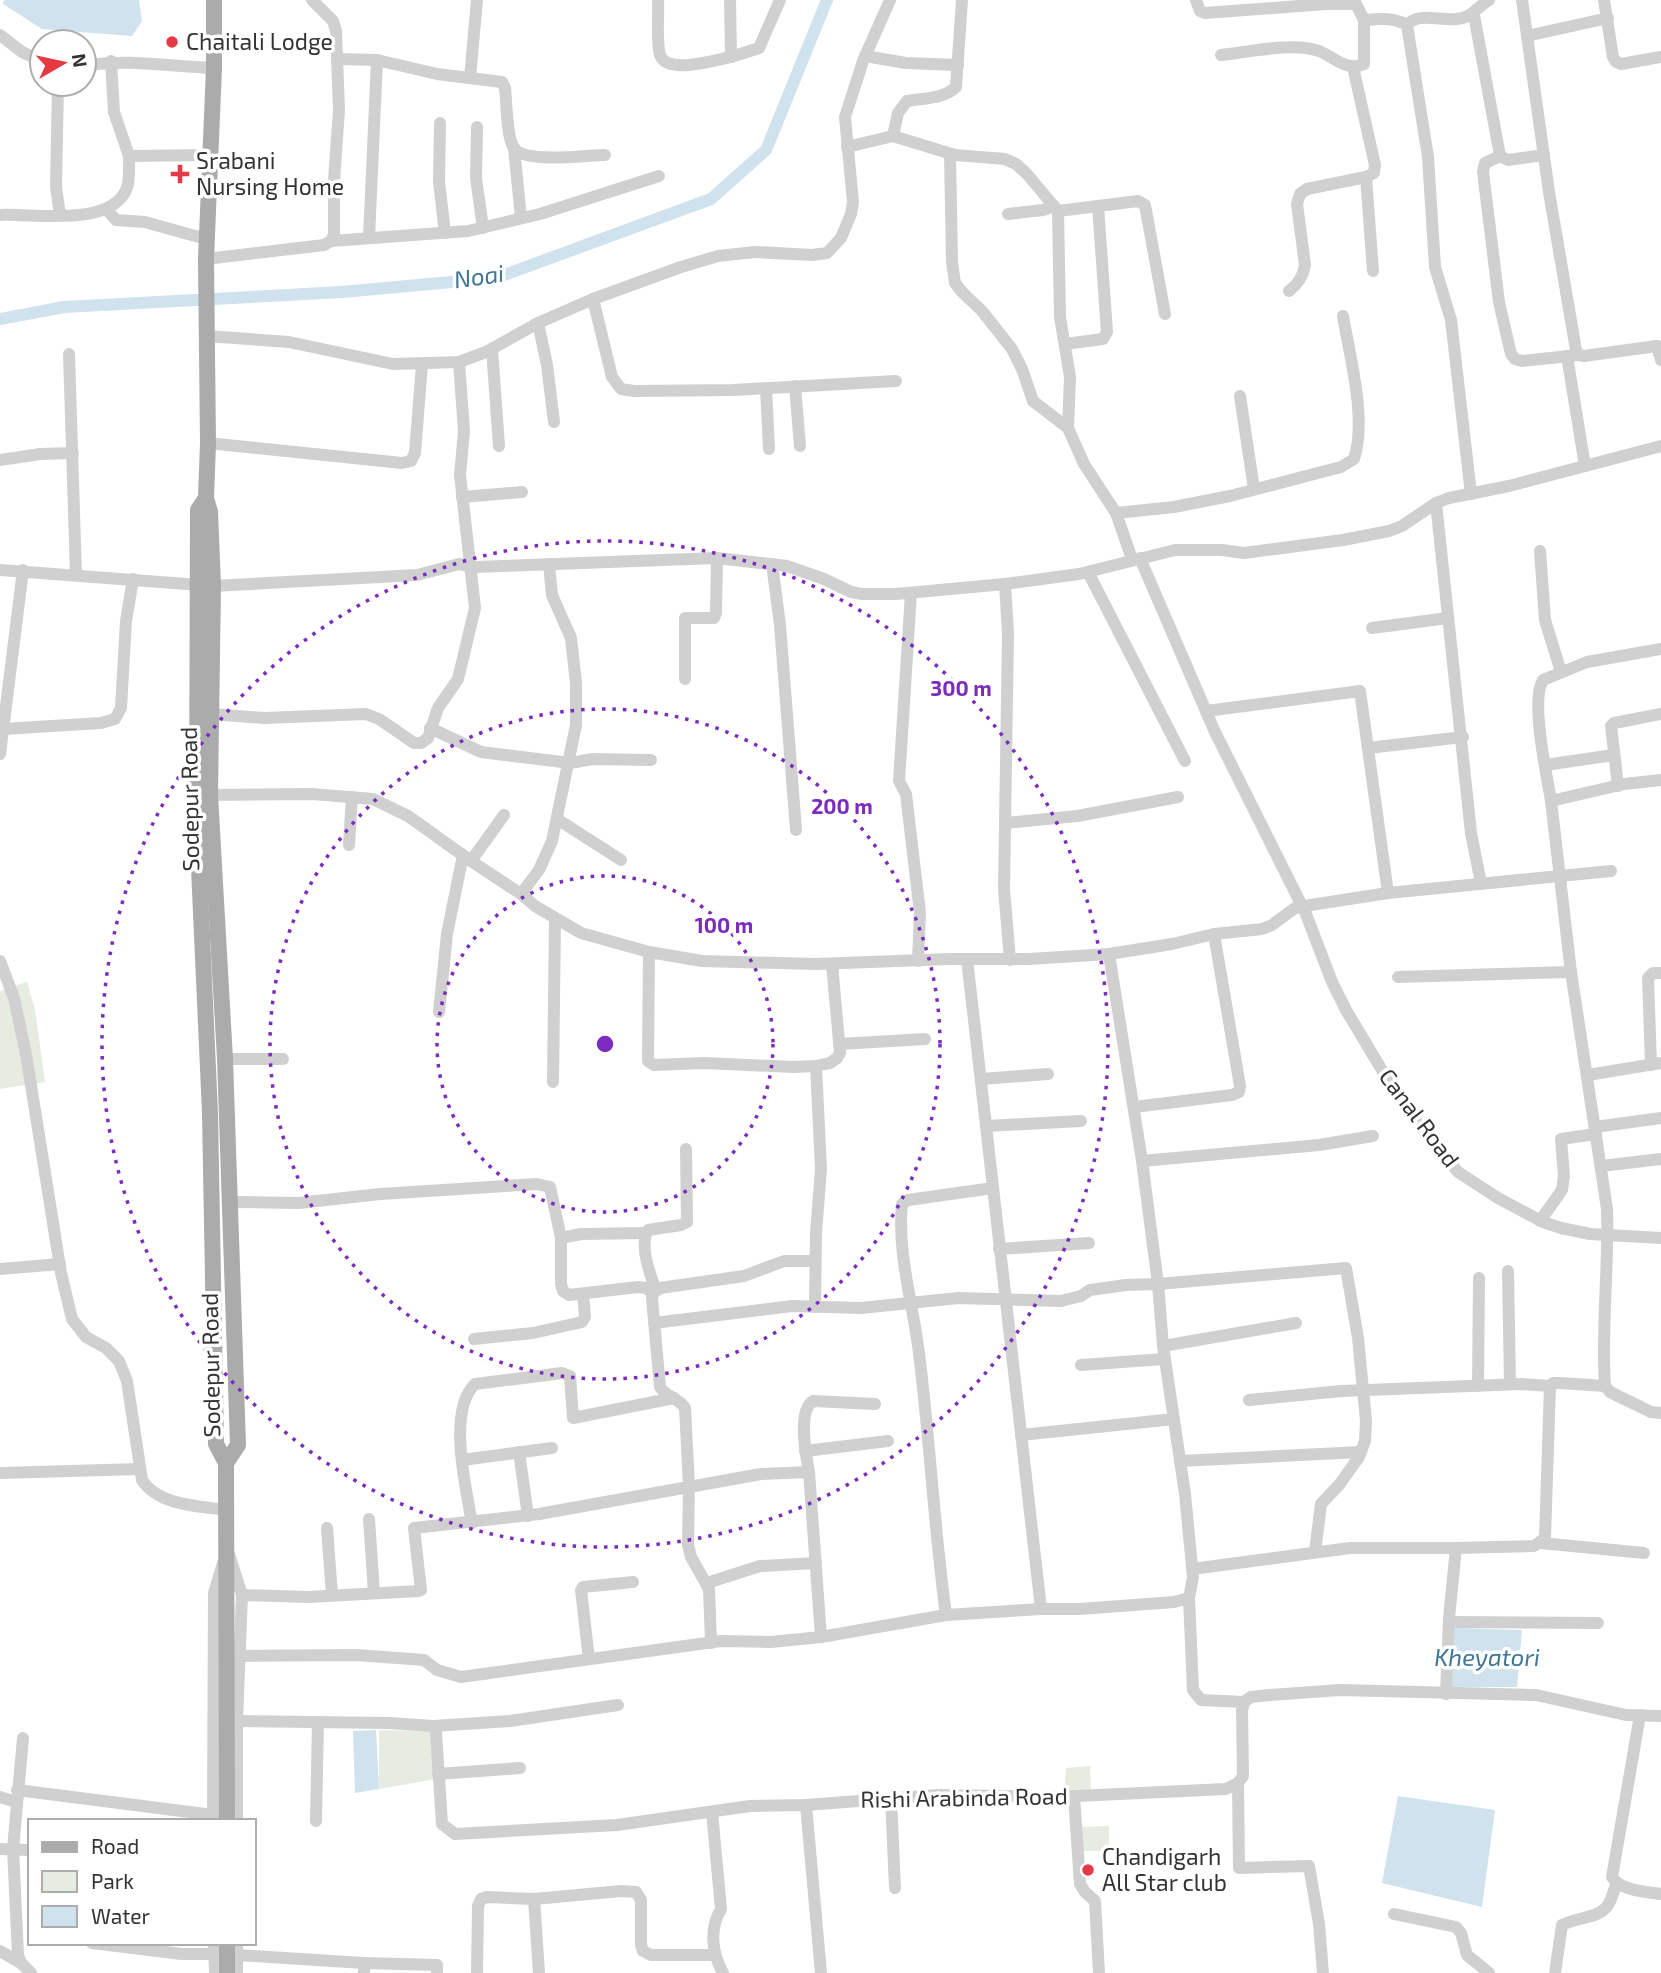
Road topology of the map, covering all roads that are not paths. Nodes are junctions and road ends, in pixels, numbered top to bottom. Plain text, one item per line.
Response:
1 (214, 0) edge
2 (312, 0) edge
3 (477, 0) edge
4 (658, 0) edge
5 (730, 0) edge
6 (779, 0) edge
7 (890, 0) edge
8 (962, 0) edge
9 (1196, 0) edge
10 (1489, 0) edge
11 (1522, 0) edge
12 (1604, 0) edge
13 (1356, 2) edge
14 (1474, 15) junction
15 (1608, 18) junction
16 (1364, 20) junction
17 (1406, 25) junction
18 (0, 35) edge
19 (1527, 36) junction
20 (28, 55) edge
21 (1221, 55) dead end
22 (865, 56) junction
23 (731, 57) junction
24 (1661, 57) edge
25 (337, 59) junction
26 (377, 60) junction
27 (111, 61) junction
28 (98, 63) edge
29 (958, 65) junction
30 (1353, 67) junction
31 (214, 68) junction
32 (470, 78) junction
33 (58, 98) edge
34 (440, 123) dead end
35 (478, 127) dead end
36 (893, 136) junction
37 (847, 147) junction
38 (514, 148) junction
39 (950, 154) junction
40 (209, 155) junction
41 (605, 155) dead end
42 (1544, 155) junction
43 (129, 156) junction
44 (1500, 156) junction
45 (659, 176) dead end
46 (1366, 177) junction
47 (1098, 206) junction
48 (1056, 208) junction
49 (107, 210) junction
50 (1007, 214) dead end
51 (0, 215) edge
52 (60, 215) junction
53 (521, 218) junction
54 (483, 228) junction
55 (445, 233) junction
56 (369, 238) junction
57 (206, 239) junction
58 (331, 241) junction
59 (206, 267) junction
60 (1373, 271) dead end
61 (1289, 291) dead end
62 (593, 299) junction
63 (1165, 314) dead end
64 (1343, 316) dead end
65 (538, 323) junction
66 (207, 330) junction
67 (1065, 344) junction
68 (492, 349) junction
69 (69, 354) dead end
70 (1573, 356) junction
71 (1661, 360) edge
72 (459, 362) junction
73 (422, 364) junction
74 (896, 381) dead end
75 (795, 386) junction
76 (766, 388) junction
77 (1240, 396) dead end
78 (554, 422) dead end
79 (1068, 428) junction
80 (208, 443) junction
81 (499, 446) dead end
82 (800, 446) dead end
83 (1661, 446) edge
84 (769, 449) dead end
85 (73, 453) junction
86 (0, 460) edge
87 (1585, 466) junction
88 (1254, 489) junction
89 (522, 492) dead end
90 (1471, 494) junction
91 (462, 498) junction
92 (1436, 503) junction
93 (1116, 513) junction
94 (1540, 551) dead end
95 (718, 558) junction
96 (1136, 559) junction
97 (549, 564) junction
98 (772, 564) junction
99 (469, 566) junction
100 (0, 570) edge
101 (23, 570) junction
102 (1094, 570) junction
103 (76, 575) junction
104 (133, 579) junction
105 (1005, 584) junction
106 (205, 585) junction
107 (911, 593) junction
108 (1448, 618) junction
109 (1372, 628) dead end
110 (1661, 649) edge
111 (1561, 673) junction
112 (685, 679) dead end
113 (1206, 711) junction
114 (211, 714) junction
115 (1661, 714) edge
116 (3, 729) junction
117 (430, 729) junction
118 (1462, 737) junction
119 (1368, 748) junction
120 (0, 754) edge
121 (1614, 755) junction
122 (651, 760) dead end
123 (1185, 761) dead end
124 (570, 763) junction
125 (1545, 765) junction
126 (1661, 780) edge
127 (1618, 786) junction
128 (204, 795) junction
129 (352, 797) junction
130 (1178, 797) dead end
131 (1551, 801) junction
132 (504, 815) dead end
133 (557, 819) junction
134 (1005, 823) junction
135 (796, 830) dead end
136 (349, 845) dead end
137 (467, 858) junction
138 (621, 860) dead end
139 (1611, 871) dead end
140 (1559, 876) junction
141 (1481, 883) junction
142 (1388, 893) junction
143 (521, 894) junction
144 (1301, 907) junction
145 (555, 919) junction
146 (1214, 934) junction
147 (649, 952) junction
148 (1109, 954) junction
149 (967, 959) junction
150 (1010, 960) junction
151 (0, 961) edge
152 (918, 961) junction
153 (832, 964) junction
154 (1571, 972) junction
155 (1661, 972) edge
156 (1398, 977) dead end
157 (439, 1012) dead end
158 (925, 1039) dead end
159 (839, 1044) junction
160 (225, 1059) junction
161 (283, 1059) dead end
162 (1656, 1064) edge
163 (816, 1066) junction
164 (1048, 1074) dead end
165 (1588, 1075) junction
166 (981, 1079) junction
167 (553, 1082) dead end
168 (1134, 1107) junction
169 (1661, 1118) edge
170 (1081, 1121) dead end
171 (986, 1126) junction
172 (1596, 1130) junction
173 (1373, 1136) dead end
174 (686, 1149) dead end
175 (1661, 1159) edge
176 (1142, 1161) junction
177 (1601, 1166) junction
178 (993, 1188) junction
179 (230, 1202) junction
180 (1540, 1221) junction
181 (645, 1233) junction
182 (561, 1238) junction
183 (1661, 1238) edge
184 (1608, 1239) junction
185 (1089, 1243) dead end
186 (999, 1250) junction
187 (815, 1261) junction
188 (60, 1264) junction
189 (0, 1269) edge
190 (1508, 1271) dead end
191 (1479, 1278) dead end
192 (1158, 1284) junction
193 (654, 1292) junction
194 (583, 1294) junction
195 (1006, 1299) junction
196 (911, 1301) junction
197 (815, 1307) junction
198 (654, 1323) junction
199 (1296, 1323) dead end
200 (474, 1339) dead end
201 (1163, 1353) junction
202 (1081, 1365) dead end
203 (1510, 1384) junction
204 (1478, 1386) junction
205 (1550, 1386) junction
206 (1605, 1386) junction
207 (1363, 1390) junction
208 (674, 1398) junction
209 (1249, 1399) dead end
210 (875, 1404) dead end
211 (1661, 1413) edge
212 (1174, 1419) junction
213 (1021, 1435) junction
214 (888, 1441) dead end
215 (552, 1448) dead end
216 (805, 1451) junction
217 (519, 1452) junction
218 (1361, 1452) junction
219 (462, 1460) junction
220 (1180, 1461) junction
221 (226, 1463) junction
222 (140, 1469) junction
223 (809, 1472) junction
224 (0, 1473) edge
225 (689, 1486) junction
226 (227, 1510) junction
227 (528, 1516) junction
228 (369, 1519) dead end
229 (472, 1523) junction
230 (327, 1528) dead end
231 (1541, 1543) junction
232 (227, 1547) junction
233 (1456, 1548) junction
234 (1315, 1552) junction
235 (1644, 1553) dead end
236 (816, 1563) junction
237 (1192, 1569) junction
238 (632, 1582) dead end
239 (707, 1583) junction
240 (374, 1593) junction
241 (234, 1594) junction
242 (332, 1595) junction
243 (1189, 1598) junction
244 (1041, 1609) junction
245 (946, 1615) junction
246 (1449, 1622) junction
247 (1598, 1623) dead end
248 (821, 1637) junction
249 (711, 1643) junction
250 (239, 1656) junction
251 (589, 1659) junction
252 (1446, 1694) junction
253 (1244, 1702) junction
254 (618, 1705) dead end
255 (1640, 1715) junction
256 (1661, 1716) edge
257 (237, 1721) junction
258 (318, 1722) junction
259 (433, 1726) junction
260 (23, 1738) dead end
261 (520, 1768) dead end
262 (438, 1774) junction
263 (1238, 1783) junction
264 (17, 1796) junction
265 (1074, 1796) junction
266 (0, 1797) edge
267 (891, 1798) junction
268 (806, 1805) junction
269 (712, 1812) junction
270 (218, 1819) edge
271 (237, 1819) edge
272 (316, 1821) dead end
273 (7, 1849) edge
274 (28, 1850) edge
275 (1616, 1884) junction
276 (895, 1888) dead end
277 (1661, 1894) edge
278 (534, 1899) junction
279 (1394, 1913) dead end
280 (24, 1943) edge
281 (108, 1945) edge
282 (234, 1947) edge
283 (214, 1949) edge
284 (0, 1951) edge
285 (713, 1955) junction
286 (21, 1963) junction
287 (364, 1968) edge
288 (31, 1973) edge
289 (215, 1973) edge
290 (227, 1973) edge
291 (237, 1973) edge
292 (437, 1973) edge
293 (477, 1973) edge
294 (539, 1973) edge
295 (723, 1973) edge
296 (821, 1973) edge
297 (1099, 1973) edge
298 (1323, 1973) edge
299 (1489, 1973) edge
300 (1555, 1973) edge

1 - 31 main road, Sodepur Road
2 - 25 street
3 - 32 street
4 - 23 street
5 - 23 street
6 - 23 street
7 - 22 street
8 - 29 street
9 - 13 street
10 - 14 street
11 - 19 street
12 - 15 street
13 - 16 street
14 - 17 street
14 - 44 street
15 - 19 street
15 - 24 street
16 - 17 street
16 - 30 street
17 - 90 street
18 - 20 street
19 - 42 street
21 - 30 street
22 - 29 street
22 - 37 street
25 - 26 street
25 - 58 street
26 - 32 street
26 - 56 street
27 - 28 street
27 - 31 street
27 - 43 street
29 - 36 street
30 - 46 street
31 - 40 main road, Sodepur Road
32 - 38 street
33 - 52 street
34 - 55 street
35 - 54 street
36 - 37 street
36 - 39 street
37 - 62 street
38 - 41 street
38 - 53 street
39 - 48 street
39 - 79 street
40 - 43 street
40 - 57 main road, Sodepur Road
42 - 44 street
42 - 70 street
43 - 49 street
44 - 70 street
45 - 53 street
46 - 60 street
46 - 61 street
47 - 48 street
47 - 63 street
47 - 67 street
48 - 50 street
48 - 67 street
49 - 52 street
49 - 57 street
51 - 52 street
53 - 54 street
54 - 55 street
55 - 56 street
56 - 58 street
57 - 59 main road, Sodepur Road
58 - 59 street
59 - 66 main road, Sodepur Road
62 - 65 street
62 - 76 street
64 - 88 street
65 - 68 street
65 - 78 street
66 - 73 street
66 - 80 main road, Sodepur Road
67 - 79 street
68 - 72 street
68 - 81 street
69 - 85 street
70 - 71 street
70 - 87 street
72 - 73 street
72 - 91 street
73 - 80 street
74 - 75 street
75 - 76 street
75 - 82 street
76 - 84 street
77 - 88 street
79 - 93 street, Canal Road
80 - 106 main road, Sodepur Road
83 - 87 street
85 - 86 street
85 - 103 street
87 - 90 street
88 - 93 street
89 - 91 street
90 - 92 street
91 - 99 street
92 - 96 street
92 - 108 street
93 - 96 street, Canal Road
94 - 111 street
95 - 97 street
95 - 98 street
95 - 112 street
96 - 102 street
96 - 113 street, Canal Road
97 - 99 street
97 - 124 street
98 - 107 street
98 - 135 street
99 - 106 street
99 - 117 street
100 - 101 street
101 - 103 street
101 - 116 street
102 - 105 street
102 - 123 street
103 - 104 street
104 - 106 street
104 - 116 street
105 - 107 street
105 - 134 street
106 - 114 main road, Sodepur Road
106 - 128 main road
107 - 152 street
108 - 109 street
108 - 118 street
110 - 111 street
111 - 125 street
113 - 119 street
113 - 144 street, Canal Road
114 - 117 street
114 - 128 main road, Sodepur Road
115 - 121 street
116 - 120 street
117 - 124 street
118 - 119 street
118 - 141 street
119 - 142 street
121 - 125 street
121 - 127 street
122 - 124 street
124 - 133 street
125 - 131 street
126 - 127 street
127 - 131 street
128 - 129 street
128 - 160 main road, Sodepur Road
128 - 221 main road
129 - 136 street
129 - 137 street
130 - 134 street
131 - 140 street
132 - 137 street
133 - 138 street
133 - 143 street
134 - 150 street
137 - 143 street
137 - 157 street
139 - 140 street
140 - 141 street
140 - 154 street
141 - 142 street
142 - 144 street
143 - 145 street
144 - 146 street
144 - 180 street, Canal Road
145 - 147 street
145 - 167 street
146 - 148 street
146 - 168 street
147 - 153 street
147 - 163 street
148 - 150 street
148 - 168 street
149 - 150 street
149 - 152 street
149 - 166 street
151 - 188 street
152 - 153 street
153 - 159 street
154 - 156 street
154 - 165 street
155 - 162 street
158 - 159 street
159 - 163 street
160 - 161 street
160 - 179 main road, Sodepur Road
162 - 165 street
163 - 187 street
164 - 166 street
165 - 172 street
166 - 171 street
168 - 176 street
169 - 172 street
170 - 171 street
171 - 178 street
172 - 177 street
172 - 180 street
173 - 176 street
174 - 181 street
175 - 177 street
176 - 192 street
177 - 184 street
178 - 186 street
178 - 196 street
179 - 182 street
179 - 221 main road, Sodepur Road
180 - 184 street, Canal Road
181 - 182 street
181 - 193 street
182 - 194 street
183 - 184 street, Canal Road
184 - 206 street
185 - 186 street
186 - 195 street
187 - 193 street
187 - 197 street
188 - 189 street
188 - 222 street
190 - 203 street
191 - 204 street
192 - 195 street
192 - 201 street
192 - 207 street
193 - 194 street
193 - 198 street
194 - 200 street
195 - 196 street
195 - 213 street
196 - 197 street
196 - 245 street
197 - 198 street
198 - 208 street
199 - 201 street
201 - 202 street
201 - 212 street
203 - 204 street
203 - 205 street
204 - 207 street
205 - 206 street
205 - 231 street
206 - 211 street
207 - 209 street
207 - 218 street
208 - 219 street
208 - 225 street
210 - 216 street
212 - 213 street
212 - 220 street
213 - 244 street
214 - 216 street
215 - 217 street
216 - 223 street
217 - 219 street
217 - 227 street
218 - 220 street
218 - 234 street
219 - 229 street
220 - 237 street
221 - 226 main road, Sodepur Road
222 - 224 street
222 - 226 street
223 - 225 street
223 - 236 street
225 - 227 street
225 - 239 street
226 - 232 main road, Sodepur Road
227 - 229 street
228 - 240 street
229 - 240 street
230 - 242 street
231 - 233 street
231 - 235 street
232 - 241 main road, Sodepur Road
232 - 270 street
233 - 234 street
233 - 246 street
234 - 237 street
236 - 239 street
236 - 248 street
237 - 243 street
238 - 251 street
239 - 249 street
240 - 242 street
241 - 242 street
241 - 250 street
241 - 270 main road, Sodepur Road
243 - 244 street
243 - 253 street
244 - 245 street
245 - 248 street
246 - 247 street
246 - 252 street
248 - 249 street
249 - 251 street
250 - 251 street
250 - 257 street
252 - 253 street
252 - 255 street
253 - 263 street
254 - 259 street
255 - 256 street
255 - 275 street
257 - 258 street
257 - 271 street
258 - 259 street
258 - 272 street
259 - 262 street, Rishi Arabinda Road
260 - 264 street
261 - 262 street
262 - 269 street, Rishi Arabinda Road
263 - 265 street, Rishi Arabinda Road
263 - 298 street
264 - 266 street
264 - 270 street
264 - 273 street
265 - 267 street, Rishi Arabinda Road
265 - 297 street
267 - 268 street, Rishi Arabinda Road
267 - 276 street
268 - 269 street, Rishi Arabinda Road
268 - 296 street
269 - 285 street
273 - 274 street
273 - 280 street
275 - 277 street
275 - 300 street
278 - 285 street
278 - 293 street
278 - 294 street
279 - 299 street
280 - 286 street
281 - 283 street
282 - 287 street
282 - 290 main road
282 - 291 street
283 - 289 street
284 - 286 street
285 - 295 street
286 - 288 street
287 - 292 street

